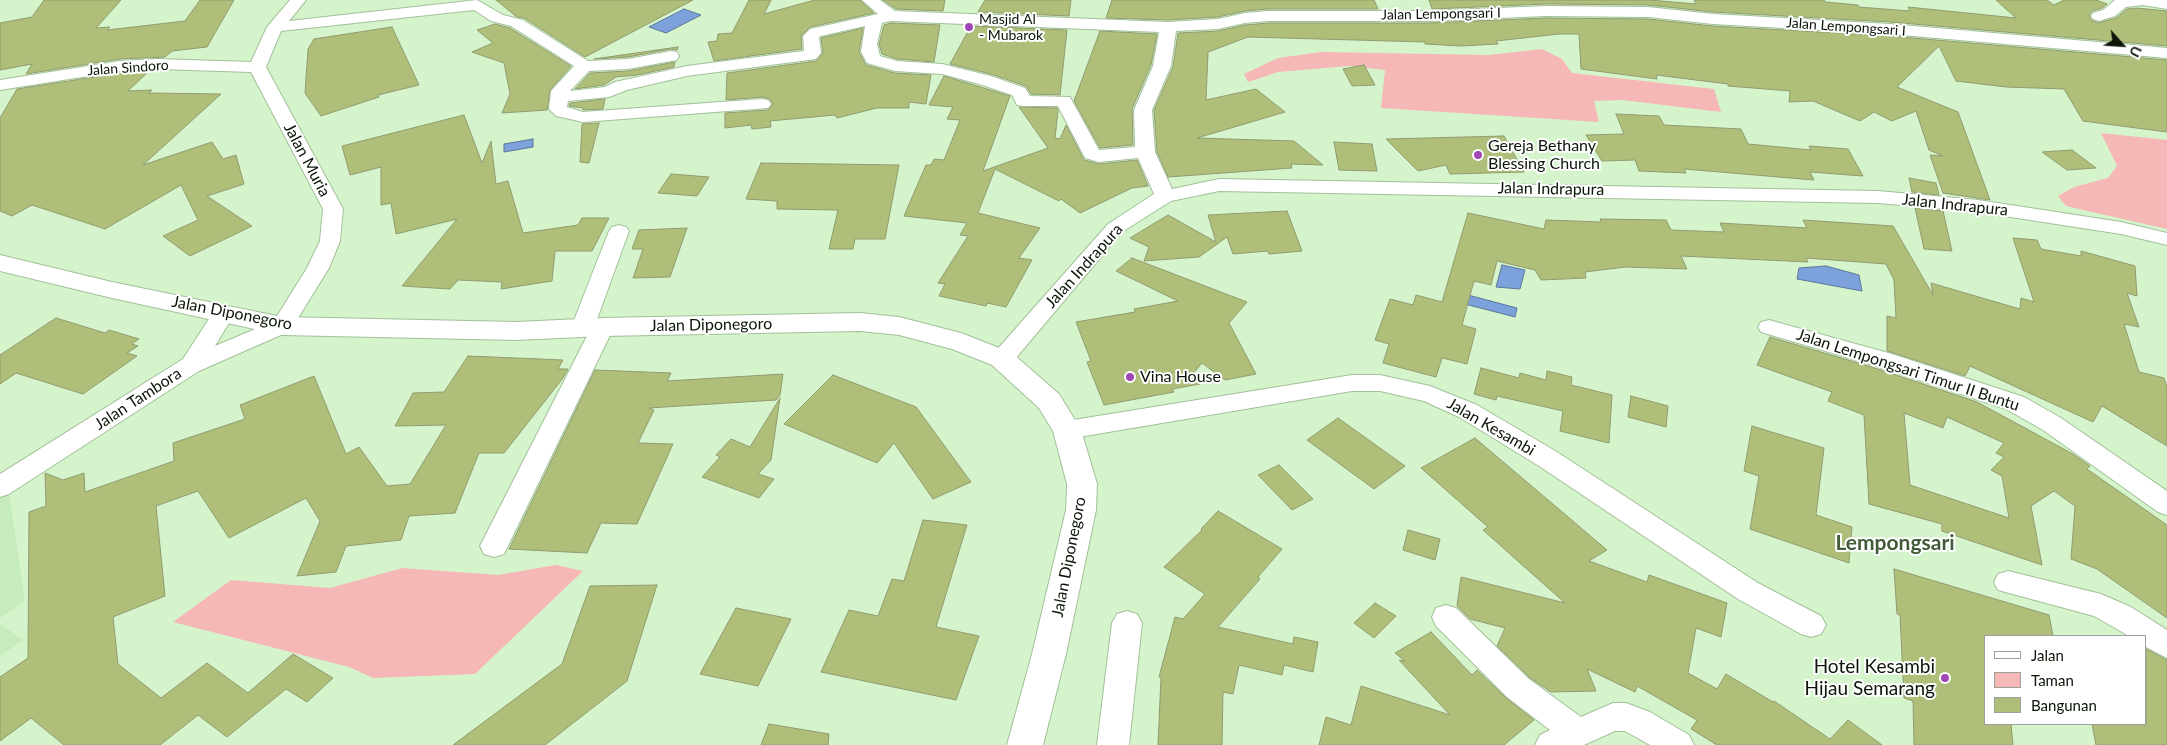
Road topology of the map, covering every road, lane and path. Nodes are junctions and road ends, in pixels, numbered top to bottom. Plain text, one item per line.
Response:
1 (298, 0) edge
2 (870, 0) edge
3 (1684, 0) edge
4 (2140, 0) edge
5 (2167, 4) edge
6 (1616, 6) edge
7 (2099, 16) dead end
8 (1695, 17) junction
9 (883, 18) junction
10 (275, 27) junction
11 (1168, 27) junction
12 (2167, 53) edge
13 (671, 56) dead end
14 (585, 66) junction
15 (257, 67) junction
16 (0, 85) edge
17 (559, 97) junction
18 (762, 104) dead end
19 (1145, 152) junction
20 (1165, 196) junction
21 (619, 231) dead end
22 (2167, 239) edge
23 (0, 262) edge
24 (224, 313) junction
25 (282, 326) junction
26 (593, 327) junction
27 (1769, 327) dead end
28 (1002, 359) junction
29 (191, 365) junction
30 (1067, 430) junction
31 (0, 487) edge
32 (2167, 505) edge
33 (494, 546) dead end
34 (2008, 582) dead end
35 (1446, 618) dead end
36 (1127, 623) dead end
37 (1811, 625) dead end
38 (2167, 645) edge
39 (1564, 738) edge
40 (1026, 745) edge
41 (1113, 745) edge
42 (1678, 745) edge

1 - 10 street
2 - 9 street
3 - 8 street
4 - 5 street
4 - 7 street
6 - 8 street, Jalan Lempongsari I
6 - 11 street, Jalan Lempongsari I
8 - 12 street, Jalan Lempongsari I
9 - 11 street, Jalan Lempongsari I
9 - 17 street, Jalan Lempongsari I
9 - 19 street
10 - 14 street
10 - 15 street
11 - 19 street
13 - 14 street
14 - 17 street
15 - 16 street, Jalan Sindoro
15 - 25 street, Jalan Muria
17 - 18 street
19 - 20 street
20 - 22 street, Jalan Indrapura
20 - 28 street, Jalan Indrapura
21 - 26 street
23 - 24 main road, Jalan Diponegoro
24 - 25 main road, Jalan Diponegoro
24 - 29 street
25 - 26 main road, Jalan Diponegoro
25 - 29 street, Jalan Tambora
26 - 28 main road, Jalan Diponegoro
26 - 33 street
27 - 32 street, Jalan Lempongsari Timur II Buntu
28 - 30 main road, Jalan Diponegoro
29 - 31 street, Jalan Tambora
30 - 37 street, Jalan Kesambi
30 - 40 main road, Jalan Diponegoro
34 - 38 street
35 - 39 street
36 - 41 street
39 - 42 street

